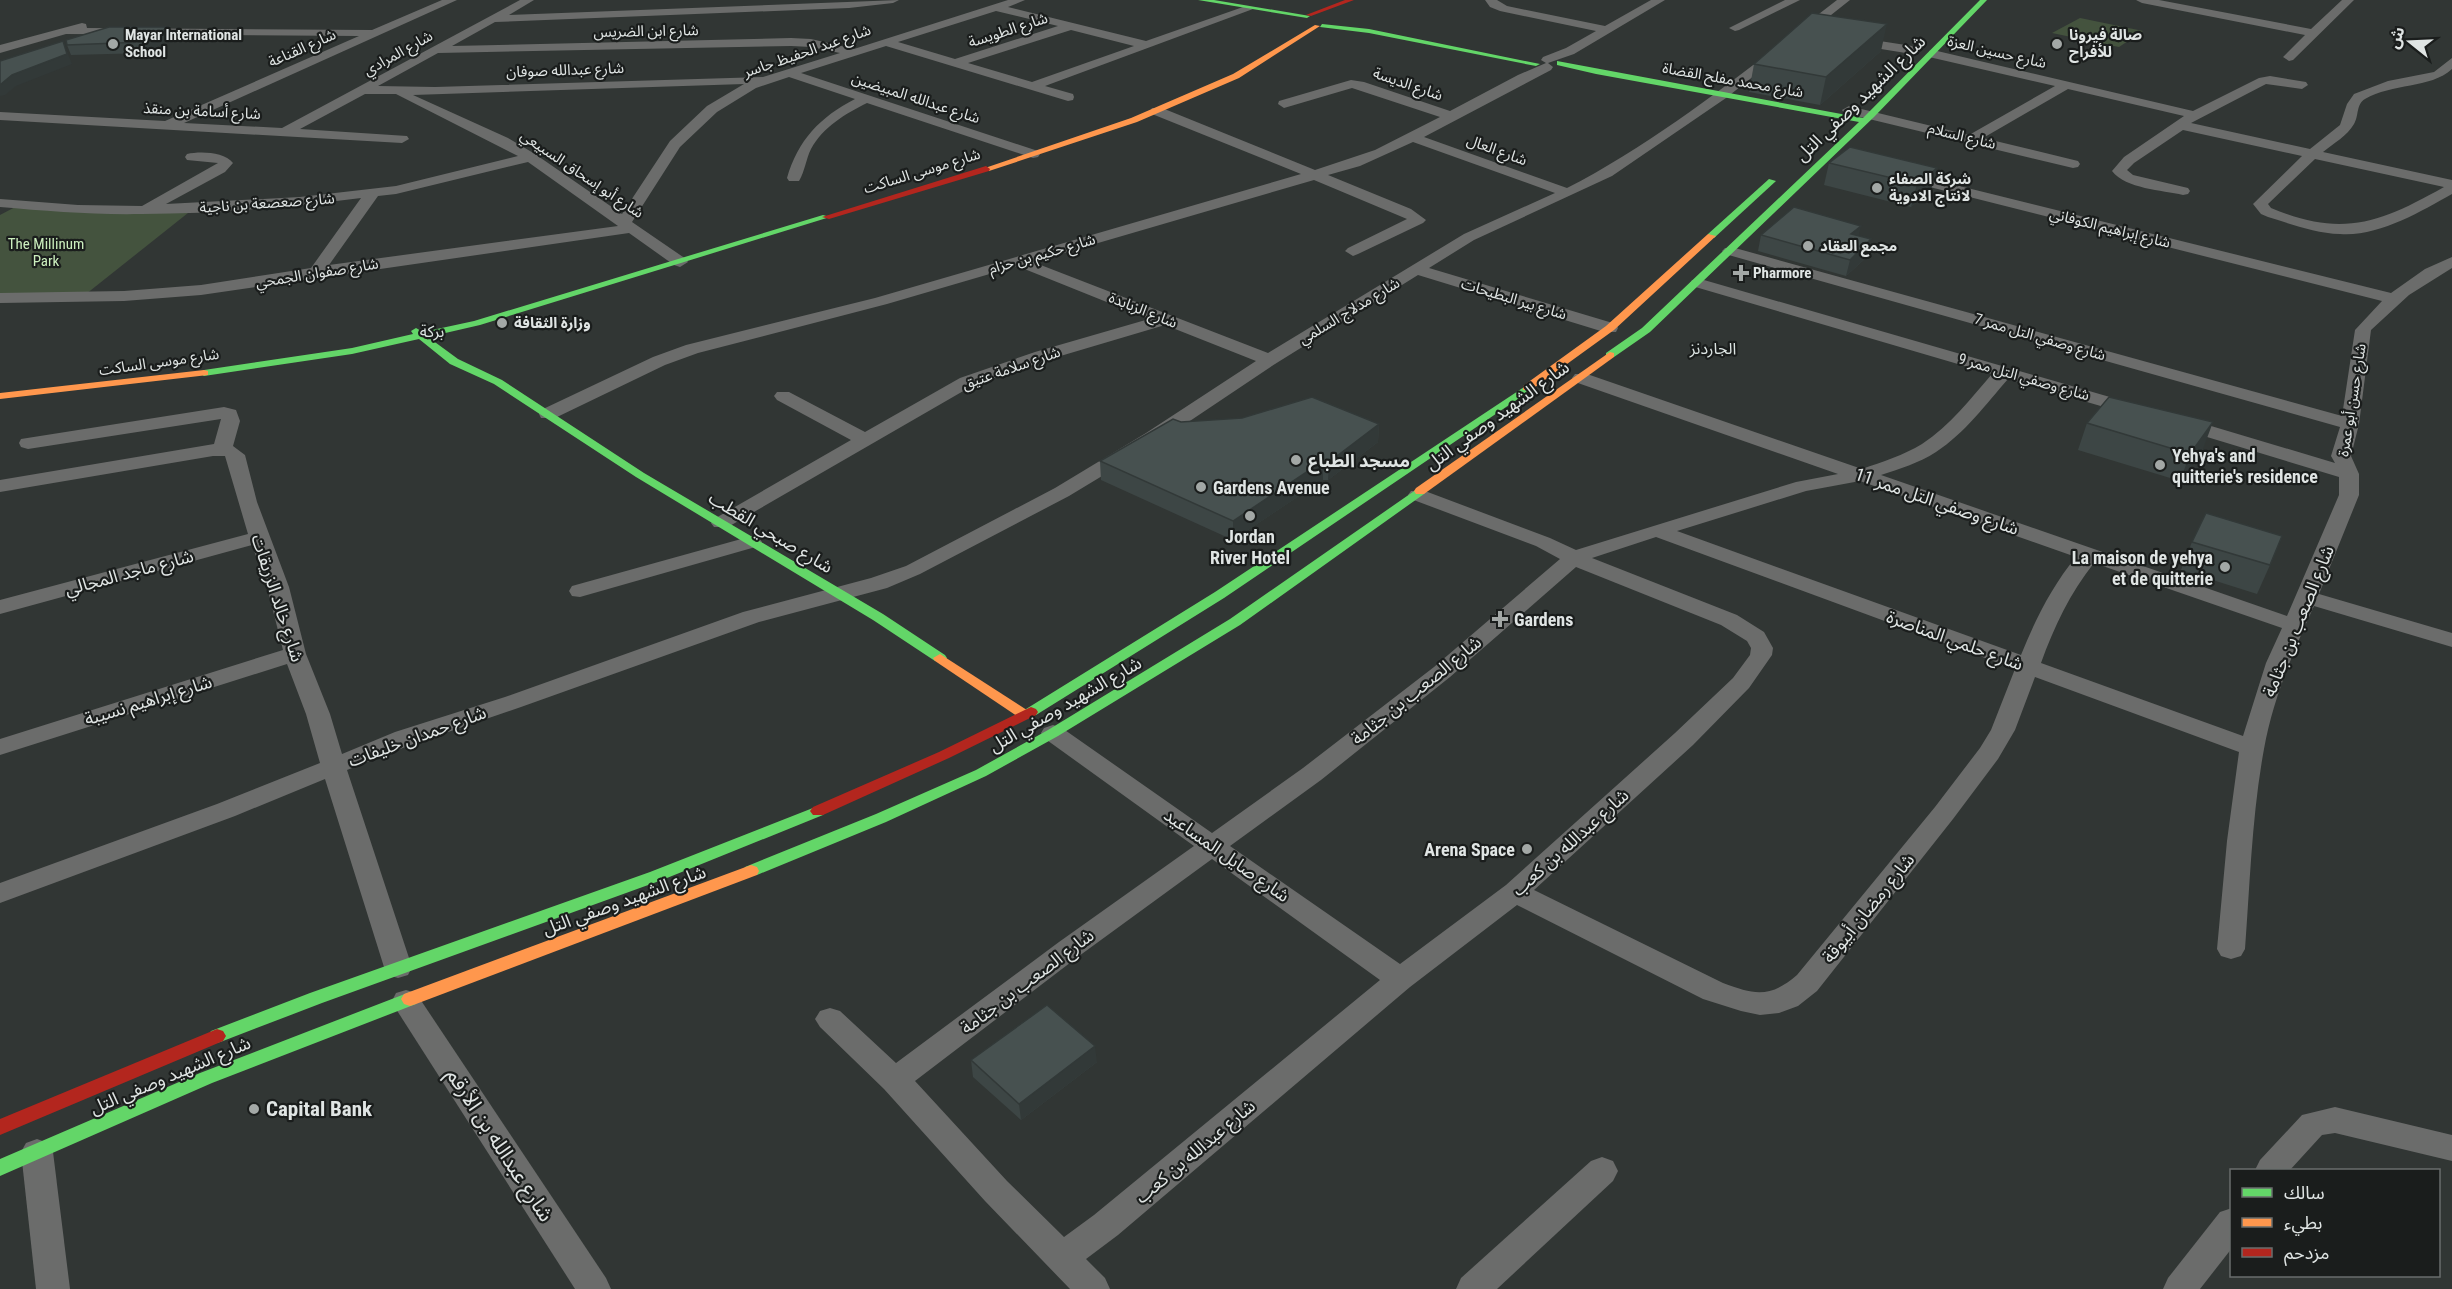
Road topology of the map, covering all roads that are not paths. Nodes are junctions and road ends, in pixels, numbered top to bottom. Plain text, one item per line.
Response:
1 (451, 0) edge
2 (528, 0) edge
3 (893, 0) edge
4 (1019, 0) edge
5 (1201, 0) edge
6 (1491, 0) edge
7 (1659, 0) edge
8 (1794, 0) edge
9 (1844, 0) edge
10 (1984, 0) edge
11 (2142, 0) edge
12 (2348, 0) edge
13 (1347, 2) edge
14 (791, 4) edge
15 (998, 8) junction
16 (1252, 10) junction
17 (109, 19) dead end
18 (494, 19) junction
19 (1314, 21) junction
20 (1071, 26) junction
21 (1735, 28) dead end
22 (1606, 30) junction
23 (68, 31) junction
24 (379, 33) junction
25 (2314, 33) junction
26 (1847, 40) edge
27 (885, 42) junction
28 (1146, 45) junction
29 (1916, 46) joint
30 (0, 49) edge
31 (439, 50) junction
32 (852, 52) junction
33 (1933, 54) junction
34 (2289, 57) dead end
35 (2452, 62) edge
36 (955, 63) junction
37 (1546, 65) junction
38 (1896, 66) dead end
39 (788, 73) junction
40 (767, 79) junction
41 (2066, 85) junction
42 (2302, 85) dead end
43 (1034, 86) junction
44 (365, 90) junction
45 (395, 91) junction
46 (1721, 95) junction
47 (1865, 96) dead end
48 (1068, 97) dead end
49 (865, 99) junction
50 (1284, 104) dead end
51 (1771, 104) junction
52 (1157, 111) junction
53 (1845, 113) junction
54 (2195, 115) junction
55 (0, 116) edge
56 (1451, 116) junction
57 (1867, 118) junction
58 (2180, 125) junction
59 (165, 126) junction
60 (284, 133) junction
61 (1415, 138) junction
62 (1973, 138) junction
63 (402, 139) dead end
64 (1033, 154) junction
65 (2311, 155) junction
66 (192, 157) dead end
67 (530, 157) junction
68 (1826, 157) junction
69 (1849, 163) edge
70 (2073, 164) dead end
71 (1782, 171) dead end
72 (1884, 171) edge
73 (1316, 175) junction
74 (795, 178) dead end
75 (2452, 186) edge
76 (2183, 191) dead end
77 (1568, 193) junction
78 (372, 194) junction
79 (0, 203) edge
80 (144, 210) junction
81 (629, 225) junction
82 (1353, 251) dead end
83 (1730, 251) junction
84 (1018, 261) junction
85 (680, 262) junction
86 (2452, 262) edge
87 (1418, 270) junction
88 (316, 272) junction
89 (1698, 283) junction
90 (0, 298) edge
91 (2396, 298) junction
92 (546, 300) junction
93 (495, 317) junction
94 (1166, 319) junction
95 (444, 327) junction
96 (1610, 328) junction
97 (419, 334) junction
98 (475, 337) dead end
99 (459, 342) dead end
100 (476, 358) dead end
101 (1269, 360) junction
102 (2005, 371) junction
103 (1581, 378) junction
104 (498, 382) junction
105 (0, 396) edge
106 (783, 396) dead end
107 (548, 414) junction
108 (2349, 424) junction
109 (865, 440) junction
110 (28, 443) dead end
111 (222, 450) junction
112 (2349, 474) junction
113 (1862, 475) junction
114 (0, 486) edge
115 (1418, 495) junction
116 (721, 522) junction
117 (1658, 531) junction
118 (259, 537) junction
119 (753, 542) junction
120 (2089, 555) junction
121 (1575, 558) junction
122 (580, 591) dead end
123 (838, 593) junction
124 (2305, 597) junction
125 (0, 607) edge
126 (2293, 624) junction
127 (2452, 640) edge
128 (295, 654) junction
129 (2028, 666) junction
130 (1025, 715) junction
131 (1053, 733) junction
132 (0, 747) edge
133 (2252, 748) junction
134 (333, 766) junction
135 (1213, 844) junction
136 (742, 859) junction
137 (664, 889) junction
138 (0, 892) edge
139 (1515, 892) junction
140 (2231, 949) dead end
141 (398, 967) junction
142 (1400, 979) junction
143 (406, 1001) junction
144 (830, 1019) dead end
145 (895, 1080) junction
146 (0, 1127) edge
147 (2452, 1148) edge
148 (37, 1152) junction
149 (0, 1168) edge
150 (2272, 1169) edge
151 (1602, 1171) dead end
152 (2230, 1225) edge
153 (1062, 1257) junction
154 (53, 1289) edge
155 (594, 1289) edge
156 (1093, 1289) edge
157 (1473, 1289) edge
158 (2180, 1289) edge

1 - 24 street, شارع القناعة
2 - 18 street, شارع المرادي
3 - 14 street
4 - 15 street, شارع عبد الحفيظ جاسر
5 - 16 main road, شارع محمد مفلح القضاة
6 - 22 street
7 - 22 street, شارع حكيم بن حزام
8 - 21 street
9 - 46 street, شارع مدلاج السلمي
10 - 33 main road, شارع الشهيد وصفي التل
11 - 25 street
12 - 25 street
13 - 19 main road
13 - 19 main road
14 - 18 street
15 - 20 street
15 - 27 street, شارع عبد الحفيظ جاسر
16 - 19 main road, شارع محمد مفلح القضاة
16 - 28 street
17 - 23 street
18 - 31 street, شارع المرادي
19 - 37 main road, شارع محمد مفلح القضاة
19 - 52 main road, شارع موسى الساكت
20 - 28 street
20 - 36 street, شارع الطويسة
22 - 37 street, شارع حكيم بن حزام
23 - 24 street
23 - 30 street
24 - 59 street, شارع القناعة
25 - 34 street
26 - 29 street
27 - 32 street, شارع عبد الحفيظ جاسر
27 - 36 street
28 - 43 street
29 - 38 main road, شارع الشهيد وصفي التل
31 - 32 street, شارع ابن الضريس
31 - 44 street, شارع المرادي
32 - 39 street, شارع عبد الحفيظ جاسر
33 - 41 street, شارع حسين العزة
33 - 57 main road, شارع الشهيد وصفي التل
35 - 65 street
36 - 43 street
37 - 46 main road, شارع محمد مفلح القضاة
37 - 56 street, شارع حكيم بن حزام
39 - 40 street, شارع عبد الحفيظ جاسر
39 - 49 street, شارع عبدالله المبيضين
40 - 45 street, شارع عبدالله صوفان
40 - 81 street, شارع عبد الحفيظ جاسر
41 - 54 street, شارع حسين العزة
41 - 62 street
42 - 54 street
43 - 48 street
44 - 45 street, شارع عبدالله صوفان
44 - 60 street, شارع المرادي
45 - 67 street, شارع أبو إسحاق السبيعي
46 - 51 main road, شارع محمد مفلح القضاة
46 - 77 street, شارع مدلاج السلمي
47 - 53 main road, شارع الشهيد وصفي التل
49 - 64 street, شارع عبدالله المبيضين
49 - 74 street
50 - 56 street, شارع الديسة
51 - 53 main road, شارع محمد مفلح القضاة
51 - 53 main road, شارع الشهيد وصفي التل
52 - 64 main road, شارع موسى الساكت
52 - 73 street
53 - 57 street, شارع السلام
54 - 58 street
55 - 59 street, شارع أسامة بن منقذ
56 - 61 street, شارع حكيم بن حزام
57 - 62 street, شارع السلام
57 - 68 main road, شارع الشهيد وصفي التل
58 - 65 street
58 - 76 street
59 - 60 street, شارع أسامة بن منقذ
60 - 63 street, شارع أسامة بن منقذ
61 - 73 street, شارع حكيم بن حزام
61 - 77 street, شارع العال
62 - 70 street, شارع السلام
64 - 85 main road, شارع موسى الساكت
65 - 75 street
65 - 75 street
66 - 80 street
67 - 78 street, شارع صعصعة بن ناجية
67 - 81 street, شارع أبو إسحاق السبيعي
68 - 69 street
68 - 83 main road, شارع الشهيد وصفي التل
71 - 96 main road, شارع الشهيد وصفي التل
72 - 91 street, شارع إبراهيم الكوفاني
73 - 82 street
73 - 84 street, شارع حكيم بن حزام
77 - 87 street, شارع مدلاج السلمي
78 - 80 street, شارع صعصعة بن ناجية
78 - 88 street
79 - 80 street, شارع صعصعة بن ناجية
81 - 85 street, شارع أبو إسحاق السبيعي
81 - 88 street, شارع صفوان الجمحي
83 - 89 main road, شارع الشهيد وصفي التل
83 - 108 street, شارع وصفي التل ممر 7
84 - 94 street, شارع الزبابدة
84 - 107 street, شارع حكيم بن حزام
85 - 92 main road, شارع موسى الساكت
86 - 91 street, شارع حسن أبو عمرة
87 - 96 street, شارع بير البطيحات
87 - 101 street, شارع مدلاج السلمي
88 - 90 street, شارع صفوان الجمحي
89 - 102 street, شارع وصفي التل ممر 9
89 - 103 main road, شارع الشهيد وصفي التل
91 - 108 street, شارع حسن أبو عمرة
92 - 93 main road, شارع موسى الساكت
92 - 95 main road, شارع موسى الساكت
93 - 95 main road, شارع موسى الساكت
93 - 98 main road
94 - 101 street, شارع الزبابدة
94 - 109 street, شارع سلامة عتيق
95 - 97 main road, شارع موسى الساكت
95 - 99 main road
96 - 130 main road, شارع الشهيد وصفي التل
97 - 104 main road, شارع صبحي القطب
97 - 105 main road, شارع موسى الساكت
100 - 104 main road, شارع صبحي القطب
101 - 123 street, شارع مدلاج السلمي
102 - 112 street, شارع وصفي التل ممر 9
102 - 113 street, شارع الصعب بن جثامة
103 - 113 street, شارع وصفي التل ممر 11
103 - 115 main road, شارع الشهيد وصفي التل
104 - 107 main road, شارع صبحي القطب
106 - 109 street
107 - 116 main road, شارع صبحي القطب
108 - 112 street, شارع حسن أبو عمرة
109 - 116 street, شارع سلامة عتيق
110 - 111 street
111 - 114 street
111 - 118 street, شارع خالد الزريقات
112 - 124 street, شارع الصعب بن جثامة
113 - 117 street, شارع الصعب بن جثامة
113 - 120 street, شارع وصفي التل ممر 11
115 - 121 street, شارع عبدالله بن كعب
115 - 131 main road, شارع الشهيد وصفي التل
116 - 119 main road, شارع صبحي القطب
117 - 121 street, شارع الصعب بن جثامة
117 - 129 street, شارع حلمي المناصرة
118 - 125 street, شارع ماجد المجالي
118 - 128 street, شارع خالد الزريقات
119 - 122 street
119 - 123 main road, شارع صبحي القطب
120 - 126 street, شارع وصفي التل ممر 11
120 - 129 street, شارع رمضان أبيوقة
121 - 135 street, شارع الصعب بن جثامة
121 - 139 street, شارع عبدالله بن كعب
123 - 130 main road, شارع صبحي القطب
123 - 134 street, شارع حمدان خليفات
124 - 126 street, شارع الصعب بن جثامة
124 - 127 street
126 - 133 street, شارع الصعب بن جثامة
128 - 132 street, شارع إبراهيم نسيبة
128 - 134 street, شارع خالد الزريقات
129 - 133 street, شارع حلمي المناصرة
129 - 139 street, شارع رمضان أبيوقة
130 - 136 main road, شارع الشهيد وصفي التل
131 - 135 street, شارع صايل المساعيد
131 - 136 main road, شارع الشهيد وصفي التل
133 - 140 street, شارع الصعب بن جثامة
134 - 138 street, شارع حمدان خليفات
134 - 141 street, شارع خالد الزريقات
135 - 142 street, شارع صايل المساعيد
135 - 145 street, شارع الصعب بن جثامة
136 - 137 main road, شارع الشهيد وصفي التل
136 - 137 main road, شارع الشهيد وصفي التل
137 - 141 main road, شارع الشهيد وصفي التل
137 - 143 main road, شارع الشهيد وصفي التل
139 - 142 street, شارع عبدالله بن كعب
141 - 146 main road, شارع الشهيد وصفي التل
142 - 153 street, شارع عبدالله بن كعب
143 - 148 main road, شارع الشهيد وصفي التل
143 - 155 street, شارع عبدالله بن الأرقم
144 - 145 street
145 - 153 street
147 - 150 street
148 - 149 main road, شارع الشهيد وصفي التل
148 - 154 street
151 - 157 street
152 - 158 street
153 - 156 street

